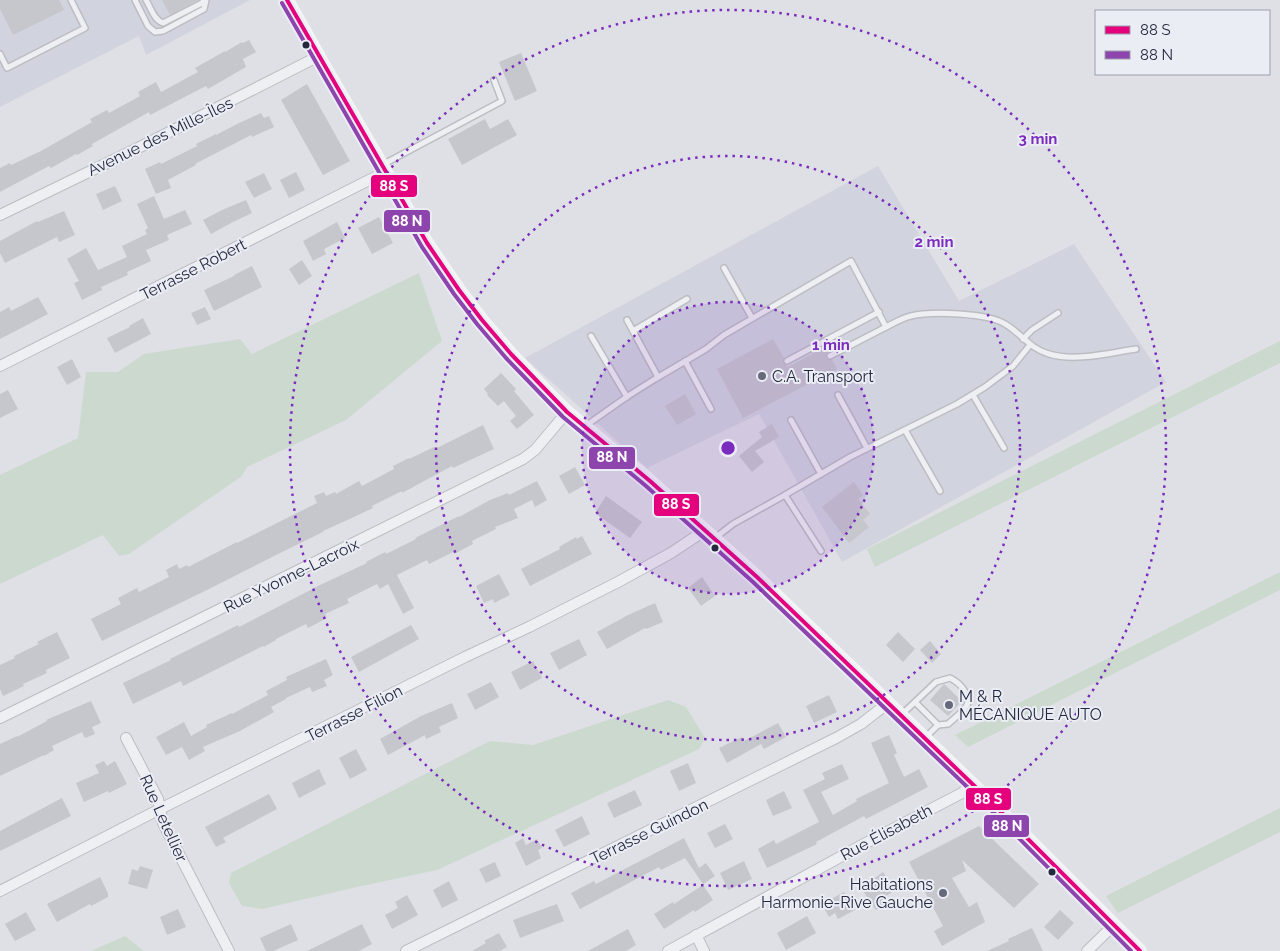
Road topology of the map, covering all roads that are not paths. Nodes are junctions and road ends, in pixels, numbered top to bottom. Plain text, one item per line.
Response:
1 (71, 0) edge
2 (135, 0) edge
3 (146, 0) edge
4 (205, 0) edge
5 (288, 0) edge
6 (318, 56) junction
7 (1, 57) edge
8 (494, 80) dead end
9 (383, 169) junction
10 (0, 215) edge
11 (724, 268) dead end
12 (687, 299) dead end
13 (879, 312) junction
14 (1058, 313) dead end
15 (752, 318) junction
16 (627, 320) dead end
17 (886, 327) junction
18 (633, 331) junction
19 (591, 336) dead end
20 (1023, 339) junction
21 (1030, 345) junction
22 (1136, 349) dead end
23 (830, 356) dead end
24 (685, 361) junction
25 (788, 361) dead end
26 (0, 366) edge
27 (658, 377) junction
28 (973, 394) junction
29 (838, 395) dead end
30 (627, 397) junction
31 (711, 409) dead end
32 (568, 412) junction
33 (791, 420) dead end
34 (586, 428) junction
35 (905, 430) junction
36 (867, 448) junction
37 (1004, 448) dead end
38 (821, 474) junction
39 (940, 491) dead end
40 (785, 494) junction
41 (709, 534) junction
42 (821, 551) dead end
43 (915, 702) junction
44 (888, 704) junction
45 (901, 716) junction
46 (0, 718) edge
47 (938, 725) junction
48 (126, 738) dead end
49 (924, 738) junction
50 (972, 784) junction
51 (160, 809) junction
52 (0, 891) edge
53 (1114, 925) junction
54 (696, 935) junction
55 (229, 951) edge
56 (406, 951) edge
57 (668, 951) edge
58 (704, 951) edge
59 (1088, 951) edge
60 (1140, 951) edge

1 - 7 lane
2 - 4 lane
3 - 4 lane
5 - 6 main road
6 - 9 main road
6 - 10 street, Avenue des Mille-Îles
8 - 9 lane
9 - 26 street, Terrasse Robert
9 - 32 main road
11 - 15 lane
12 - 18 lane
13 - 15 lane
13 - 17 lane
13 - 25 lane
14 - 20 lane
15 - 24 lane
16 - 18 lane
17 - 20 lane
17 - 23 lane
18 - 27 lane
19 - 30 lane
20 - 21 lane
21 - 22 lane
21 - 28 lane
24 - 27 lane
24 - 31 lane
27 - 30 lane
28 - 35 lane
28 - 37 lane
29 - 36 lane
30 - 34 lane
32 - 34 main road
32 - 46 street, Rue Yvonne-Lacroix
33 - 38 lane
34 - 41 main road
35 - 36 lane
35 - 39 lane
36 - 38 lane
38 - 40 lane
40 - 41 lane
40 - 42 lane
41 - 44 main road
41 - 51 street, Terrasse Filion
43 - 45 lane
43 - 47 lane
43 - 47 lane
44 - 45 main road
44 - 56 street, Terrasse Guindon
45 - 49 main road
47 - 49 lane
48 - 51 street, Rue Letellier
49 - 50 main road
50 - 53 main road
50 - 54 street, Rue Élisabeth
51 - 52 street, Terrasse Filion
51 - 55 street, Rue Letellier
53 - 59 street
53 - 60 main road
54 - 57 street, Rue Élisabeth
54 - 58 street

